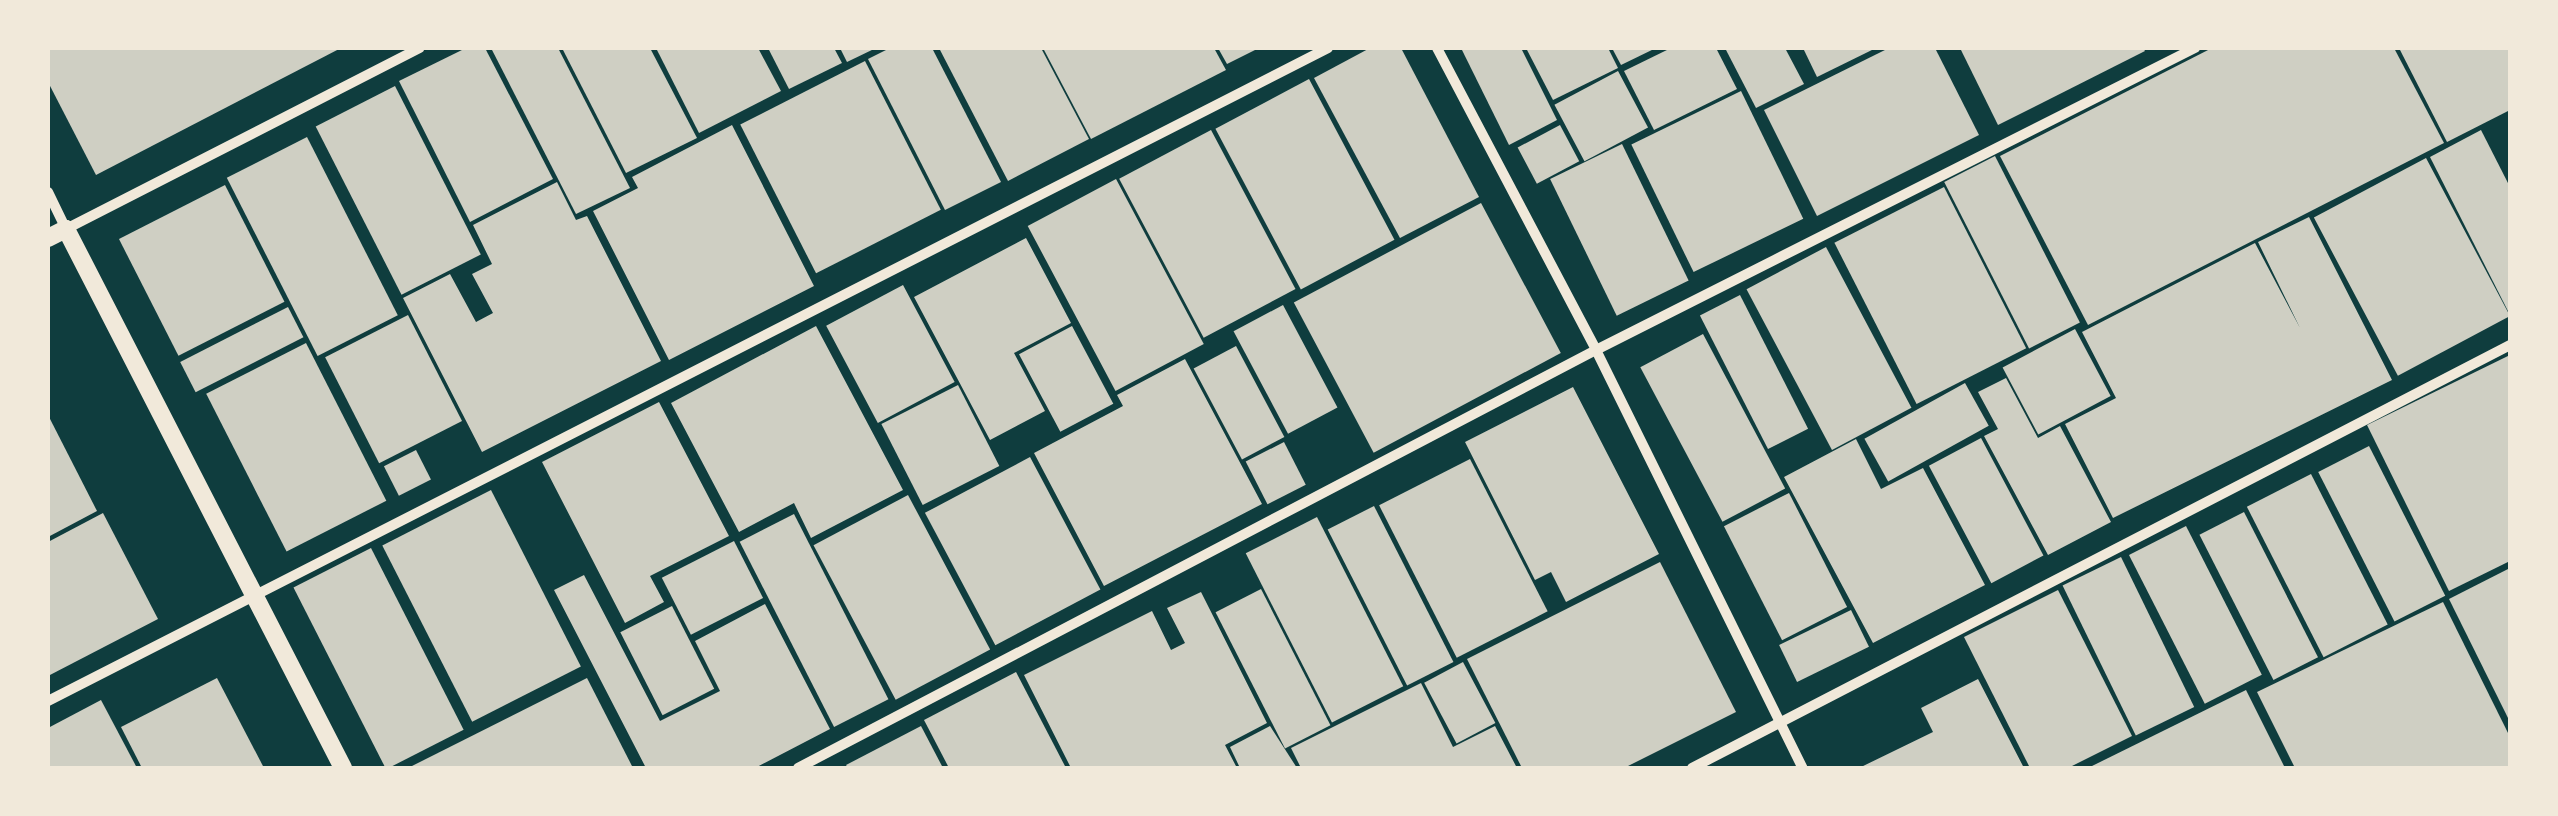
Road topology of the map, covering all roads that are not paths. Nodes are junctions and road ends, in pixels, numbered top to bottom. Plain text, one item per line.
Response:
1 (419, 48) edge
2 (1328, 48) edge
3 (1436, 48) edge
4 (2195, 48) edge
5 (48, 192) edge
6 (66, 229) junction
7 (48, 238) edge
8 (2510, 346) edge
9 (1596, 350) junction
10 (255, 594) junction
11 (48, 701) edge
12 (1781, 724) junction
13 (343, 768) edge
14 (798, 768) edge
15 (1692, 768) edge
16 (1803, 768) edge

1 - 6 street
2 - 10 street
3 - 9 street
4 - 9 street
5 - 6 street
6 - 7 street
6 - 10 street
8 - 12 street
9 - 12 street
9 - 14 street
10 - 11 street
10 - 13 street
12 - 15 street
12 - 16 street

